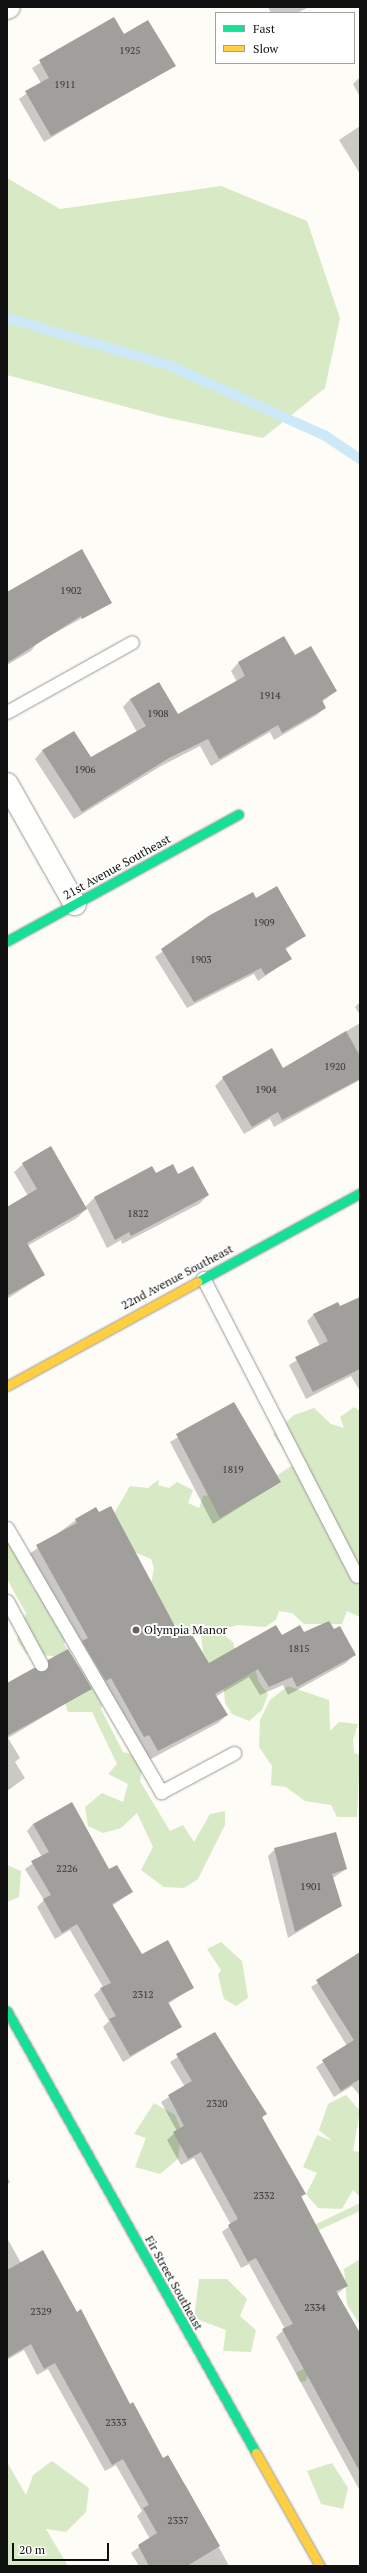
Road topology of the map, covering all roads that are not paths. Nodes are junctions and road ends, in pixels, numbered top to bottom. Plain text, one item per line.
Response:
1 (132, 642) dead end
2 (7, 712) edge
3 (7, 784) edge
4 (239, 814) dead end
5 (75, 904) junction
6 (7, 941) edge
7 (360, 1192) edge
8 (203, 1278) junction
9 (7, 1386) edge
10 (7, 1528) edge
11 (357, 1576) dead end
12 (7, 1601) edge
13 (41, 1664) dead end
14 (234, 1753) dead end
15 (7, 2010) edge
16 (320, 2566) edge

1 - 2 lane
3 - 5 street
4 - 5 street, 21st Avenue Southeast
5 - 6 street, 21st Avenue Southeast
7 - 8 street, 22nd Avenue Southeast
8 - 9 street, 22nd Avenue Southeast
8 - 11 lane
10 - 14 lane
12 - 13 lane
15 - 16 street, Fir Street Southeast

